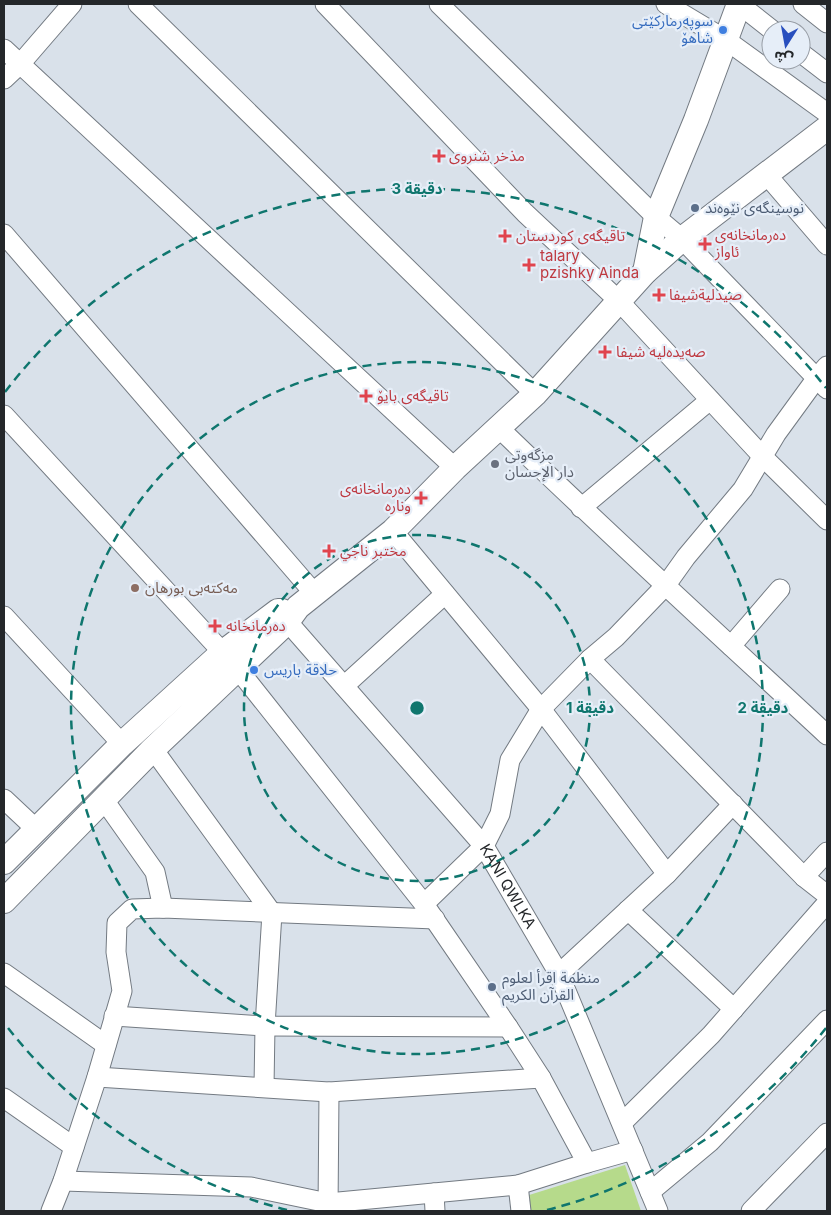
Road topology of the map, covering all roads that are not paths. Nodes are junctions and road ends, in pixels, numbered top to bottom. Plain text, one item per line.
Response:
1 (72, 4) edge
2 (138, 4) edge
3 (325, 4) edge
4 (439, 4) edge
5 (666, 4) edge
6 (739, 4) edge
7 (803, 4) edge
8 (761, 21) edge
9 (827, 23) edge
10 (726, 40) junction
11 (4, 49) edge
12 (811, 61) edge
13 (21, 63) junction
14 (827, 73) edge
15 (4, 80) edge
16 (827, 113) edge
17 (827, 128) edge
18 (766, 174) junction
19 (656, 217) junction
20 (4, 234) edge
21 (682, 239) junction
22 (827, 245) edge
23 (645, 272) junction
24 (618, 300) junction
25 (823, 378) edge
26 (535, 394) junction
27 (710, 400) junction
28 (4, 415) edge
29 (498, 427) junction
30 (763, 457) junction
31 (455, 468) junction
32 (581, 508) junction
33 (827, 520) edge
34 (393, 531) junction
35 (666, 585) junction
36 (780, 588) dead end
37 (445, 594) junction
38 (294, 608) junction
39 (4, 616) edge
40 (732, 646) junction
41 (590, 659) junction
42 (230, 661) junction
43 (344, 686) junction
44 (540, 709) junction
45 (827, 735) edge
46 (122, 744) junction
47 (153, 749) junction
48 (4, 799) edge
49 (104, 800) junction
50 (733, 804) junction
51 (36, 829) junction
52 (484, 846) junction
53 (827, 852) edge
54 (4, 862) edge
55 (668, 874) junction
56 (804, 877) junction
57 (827, 895) edge
58 (4, 901) edge
59 (827, 903) edge
60 (163, 908) junction
61 (628, 910) junction
62 (429, 911) junction
63 (272, 913) junction
64 (4, 973) edge
65 (559, 974) junction
66 (734, 1009) junction
67 (114, 1016) junction
68 (827, 1020) edge
69 (265, 1026) junction
70 (508, 1027) junction
71 (106, 1045) junction
72 (97, 1077) junction
73 (541, 1078) junction
74 (264, 1087) junction
75 (329, 1092) junction
76 (4, 1098) edge
77 (622, 1123) junction
78 (827, 1133) edge
79 (74, 1147) junction
80 (633, 1150) junction
81 (587, 1163) junction
82 (63, 1180) junction
83 (518, 1186) junction
84 (650, 1192) junction
85 (435, 1202) edge
86 (328, 1207) edge
87 (51, 1211) edge
88 (521, 1211) edge
89 (658, 1211) edge
90 (751, 1211) edge

1 - 13 street
2 - 26 street
3 - 24 street
4 - 19 street
5 - 10 street
6 - 8 street
6 - 10 main road
7 - 9 street
10 - 16 street
10 - 19 main road
11 - 13 street
12 - 14 street
13 - 15 street
13 - 31 street
17 - 18 main road
18 - 21 main road
18 - 22 street
19 - 21 street
19 - 23 main road
20 - 38 street, KANI QWLKA
21 - 23 main road
21 - 25 street
23 - 24 main road
24 - 26 main road
24 - 27 street
25 - 30 street
26 - 29 main road
27 - 30 street
27 - 32 street
28 - 42 street
29 - 31 main road
29 - 32 street
30 - 33 street
30 - 35 street
31 - 34 main road
32 - 35 street
34 - 37 street
34 - 38 main road
35 - 40 street
35 - 41 street
36 - 40 street
37 - 43 street
37 - 44 street
38 - 42 main road
38 - 43 street, KANI QWLKA
39 - 46 street
40 - 45 street
41 - 44 street
41 - 50 street
42 - 46 main road
42 - 47 main road
42 - 62 street
43 - 52 street, KANI QWLKA
44 - 52 street
44 - 55 street
46 - 51 main road
47 - 49 main road
47 - 63 street
48 - 51 street
49 - 58 main road
49 - 60 street
50 - 55 street
50 - 56 street
51 - 54 main road
52 - 62 street
52 - 65 street, KANI QWLKA
53 - 56 street
55 - 61 street
56 - 57 street
59 - 66 street
60 - 63 street
60 - 67 street
61 - 65 street
61 - 66 street
62 - 63 street
62 - 70 street
63 - 69 street
64 - 71 street
65 - 77 street, KANI QWLKA
66 - 77 street
67 - 69 street
67 - 71 street
68 - 84 street
69 - 70 street
69 - 74 street
70 - 73 street
71 - 72 street
72 - 74 street
72 - 79 street
73 - 75 street
73 - 81 street
74 - 75 street
75 - 86 street
76 - 79 street
77 - 80 street, KANI QWLKA
78 - 90 street
79 - 82 street
80 - 81 street
80 - 84 street, KANI QWLKA
81 - 83 street
82 - 86 street
82 - 87 street
83 - 85 street
83 - 88 street
84 - 89 street, KANI QWLKA
85 - 86 street

